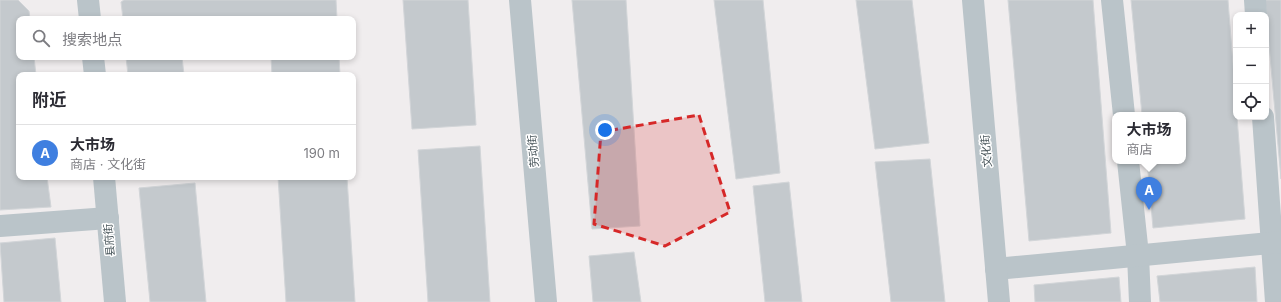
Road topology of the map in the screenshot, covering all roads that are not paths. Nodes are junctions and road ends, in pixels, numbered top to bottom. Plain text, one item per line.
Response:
1 (88, 0) edge
2 (520, 0) edge
3 (973, 0) edge
4 (1112, 0) edge
5 (1255, 0) edge
6 (1256, 12) edge
7 (90, 16) edge
8 (93, 60) edge
9 (95, 72) edge
10 (1124, 112) edge
11 (1263, 120) edge
12 (1128, 164) edge
13 (104, 180) edge
14 (108, 218) junction
15 (0, 226) edge
16 (1277, 242) edge
17 (1138, 255) junction
18 (996, 269) junction
19 (115, 302) edge
20 (546, 302) edge
21 (999, 302) edge
22 (1140, 302) edge
23 (1276, 302) edge

1 - 7 street
2 - 20 street, 劳动街
3 - 18 street, 文化街
4 - 10 street
5 - 6 street
8 - 9 street
11 - 16 street
12 - 17 street
13 - 14 street, 县府街
14 - 15 street
14 - 19 street, 县府街
16 - 17 street
16 - 23 street
17 - 18 street
17 - 22 street
18 - 21 street, 文化街

